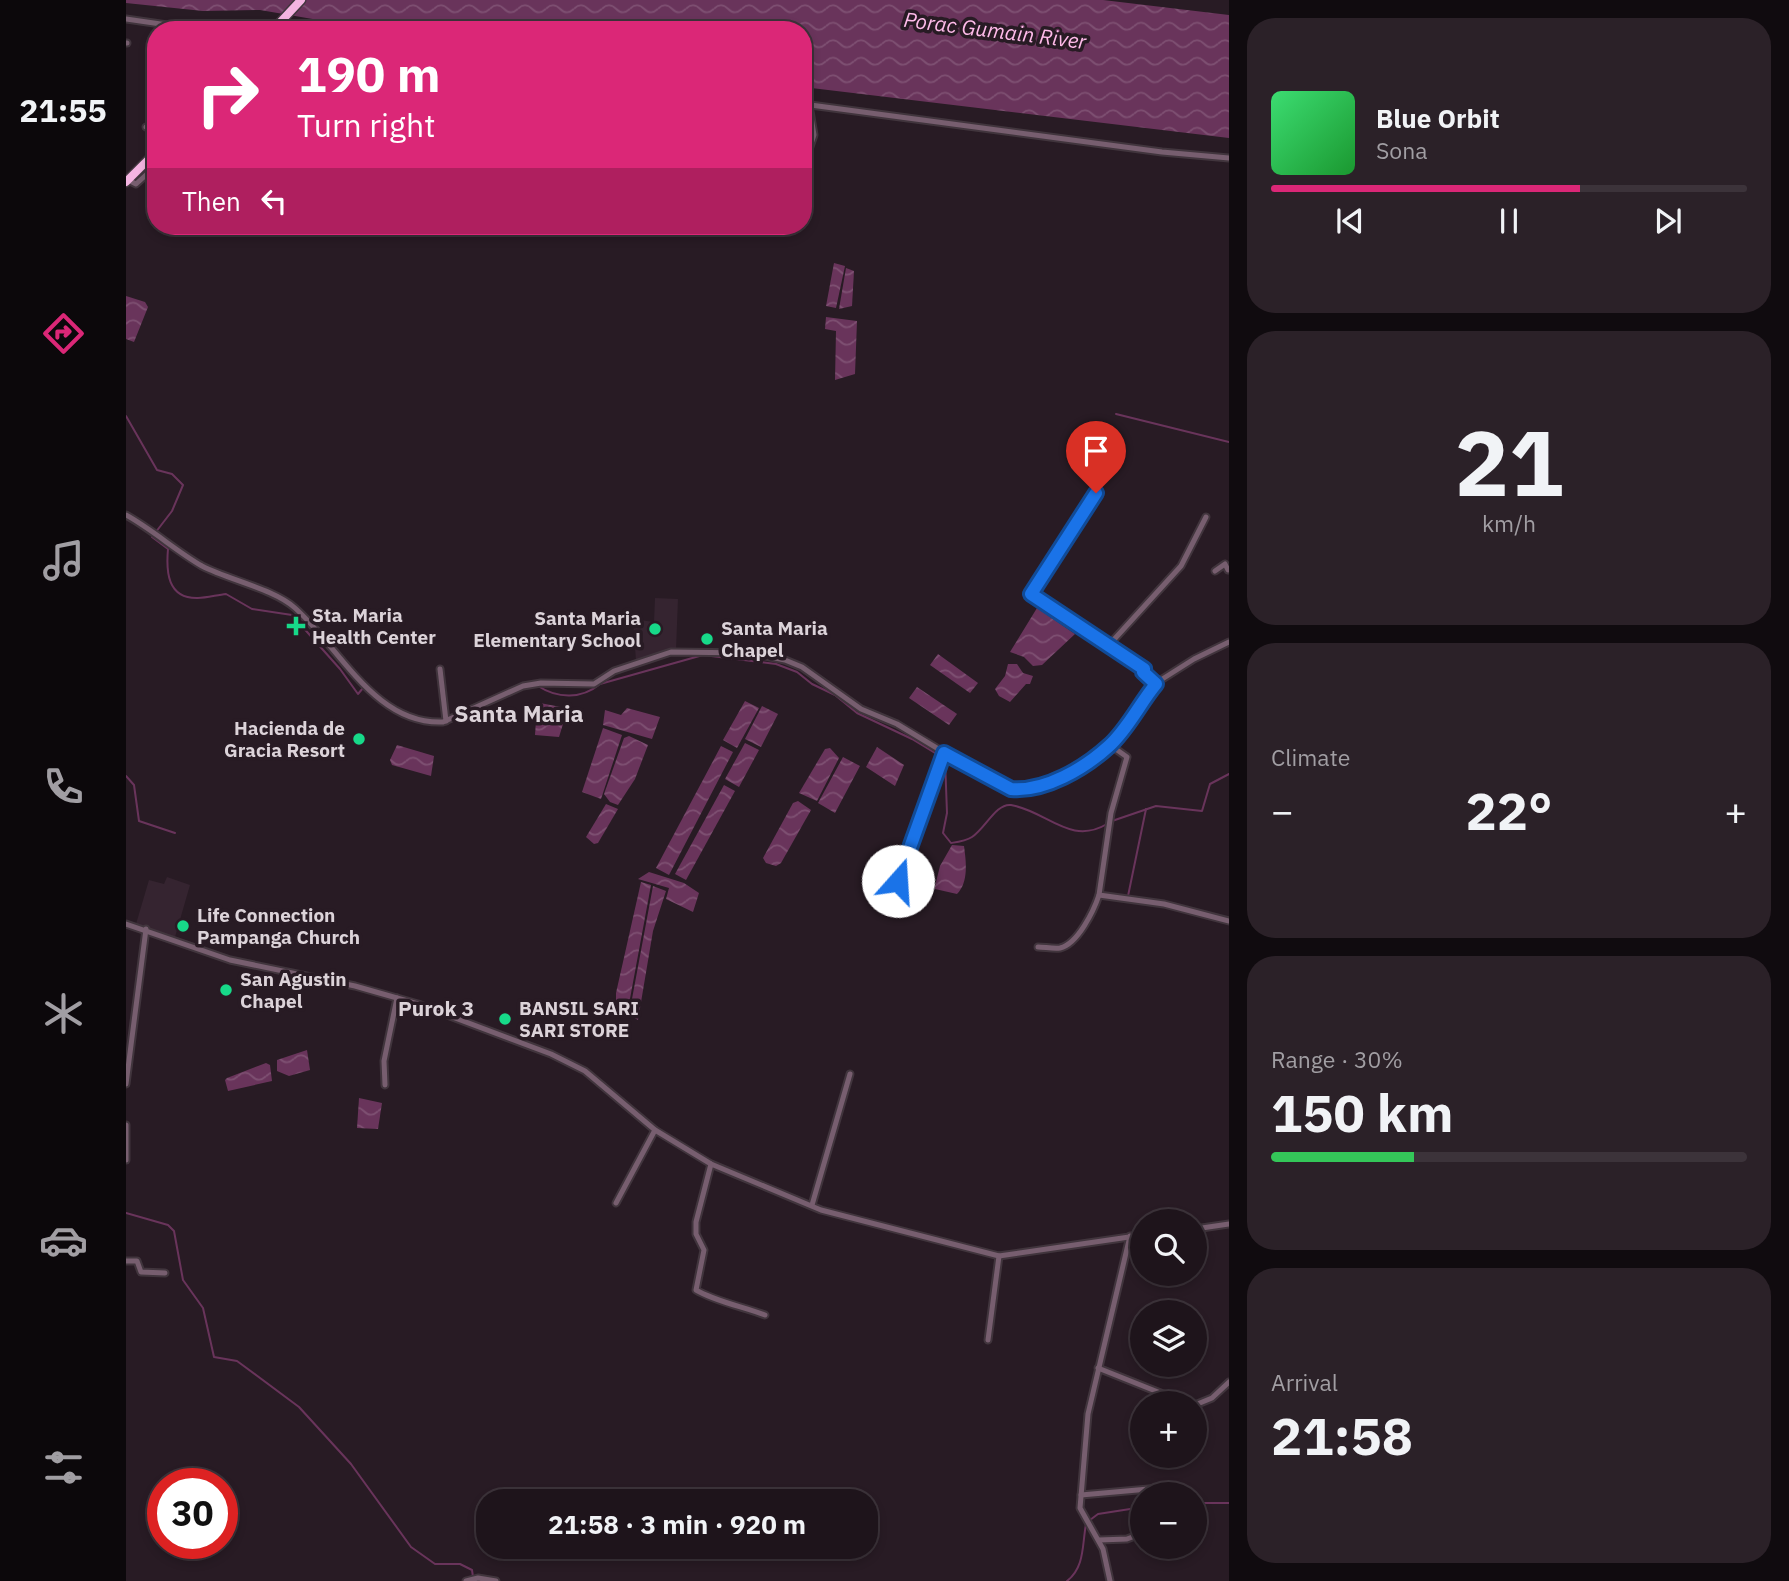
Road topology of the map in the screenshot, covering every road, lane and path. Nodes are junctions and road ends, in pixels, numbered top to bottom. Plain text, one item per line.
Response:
1 (301, 0) edge
2 (308, 0) edge
3 (126, 19) edge
4 (281, 21) edge
5 (288, 21) edge
6 (147, 23) edge
7 (812, 107) edge
8 (812, 123) edge
9 (812, 141) edge
10 (1229, 158) edge
11 (147, 161) edge
12 (147, 174) edge
13 (127, 181) edge
14 (1096, 493) dead end
15 (126, 515) edge
16 (1206, 517) dead end
17 (1215, 571) dead end
18 (1229, 571) edge
19 (1229, 642) edge
20 (1109, 645) junction
21 (440, 669) dead end
22 (1156, 684) junction
23 (446, 722) junction
24 (1110, 745) junction
25 (944, 753) junction
26 (898, 881) dead end
27 (1099, 895) junction
28 (1229, 921) edge
29 (126, 924) edge
30 (146, 929) junction
31 (1038, 947) dead end
32 (397, 998) junction
33 (850, 1074) dead end
34 (126, 1084) edge
35 (385, 1085) dead end
36 (126, 1125) edge
37 (655, 1130) junction
38 (126, 1160) edge
39 (710, 1164) junction
40 (616, 1203) dead end
41 (812, 1205) junction
42 (1229, 1224) edge
43 (1207, 1227) edge
44 (1130, 1236) joint
45 (999, 1256) junction
46 (126, 1261) edge
47 (165, 1273) dead end
48 (765, 1315) dead end
49 (988, 1340) dead end
50 (1098, 1368) junction
51 (1229, 1382) edge
52 (1156, 1391) edge
53 (1207, 1400) edge
54 (1130, 1490) edge
55 (1081, 1494) junction
56 (1130, 1538) edge
57 (1099, 1541) junction
58 (468, 1580) edge
59 (496, 1581) edge
60 (1110, 1581) edge

1 - 4 highway
2 - 5 highway
3 - 6 street
7 - 10 street
8 - 9 street
11 - 13 highway
12 - 13 street
14 - 20 street
15 - 23 street
16 - 20 street
17 - 18 street
19 - 22 street
20 - 22 street
21 - 23 street
22 - 24 street
23 - 25 street
24 - 25 street
24 - 27 street
25 - 26 street
27 - 28 street
27 - 31 street
29 - 30 street
30 - 32 street
30 - 34 street
32 - 35 street
32 - 37 street
33 - 41 street
36 - 38 street
37 - 39 street
37 - 40 street
39 - 41 street
39 - 48 street
41 - 45 street
42 - 43 street
44 - 45 street
44 - 50 street
45 - 49 street
46 - 47 street
50 - 52 street
50 - 55 street
51 - 53 street
54 - 55 street
55 - 57 street
56 - 57 street
57 - 60 street
58 - 59 street

